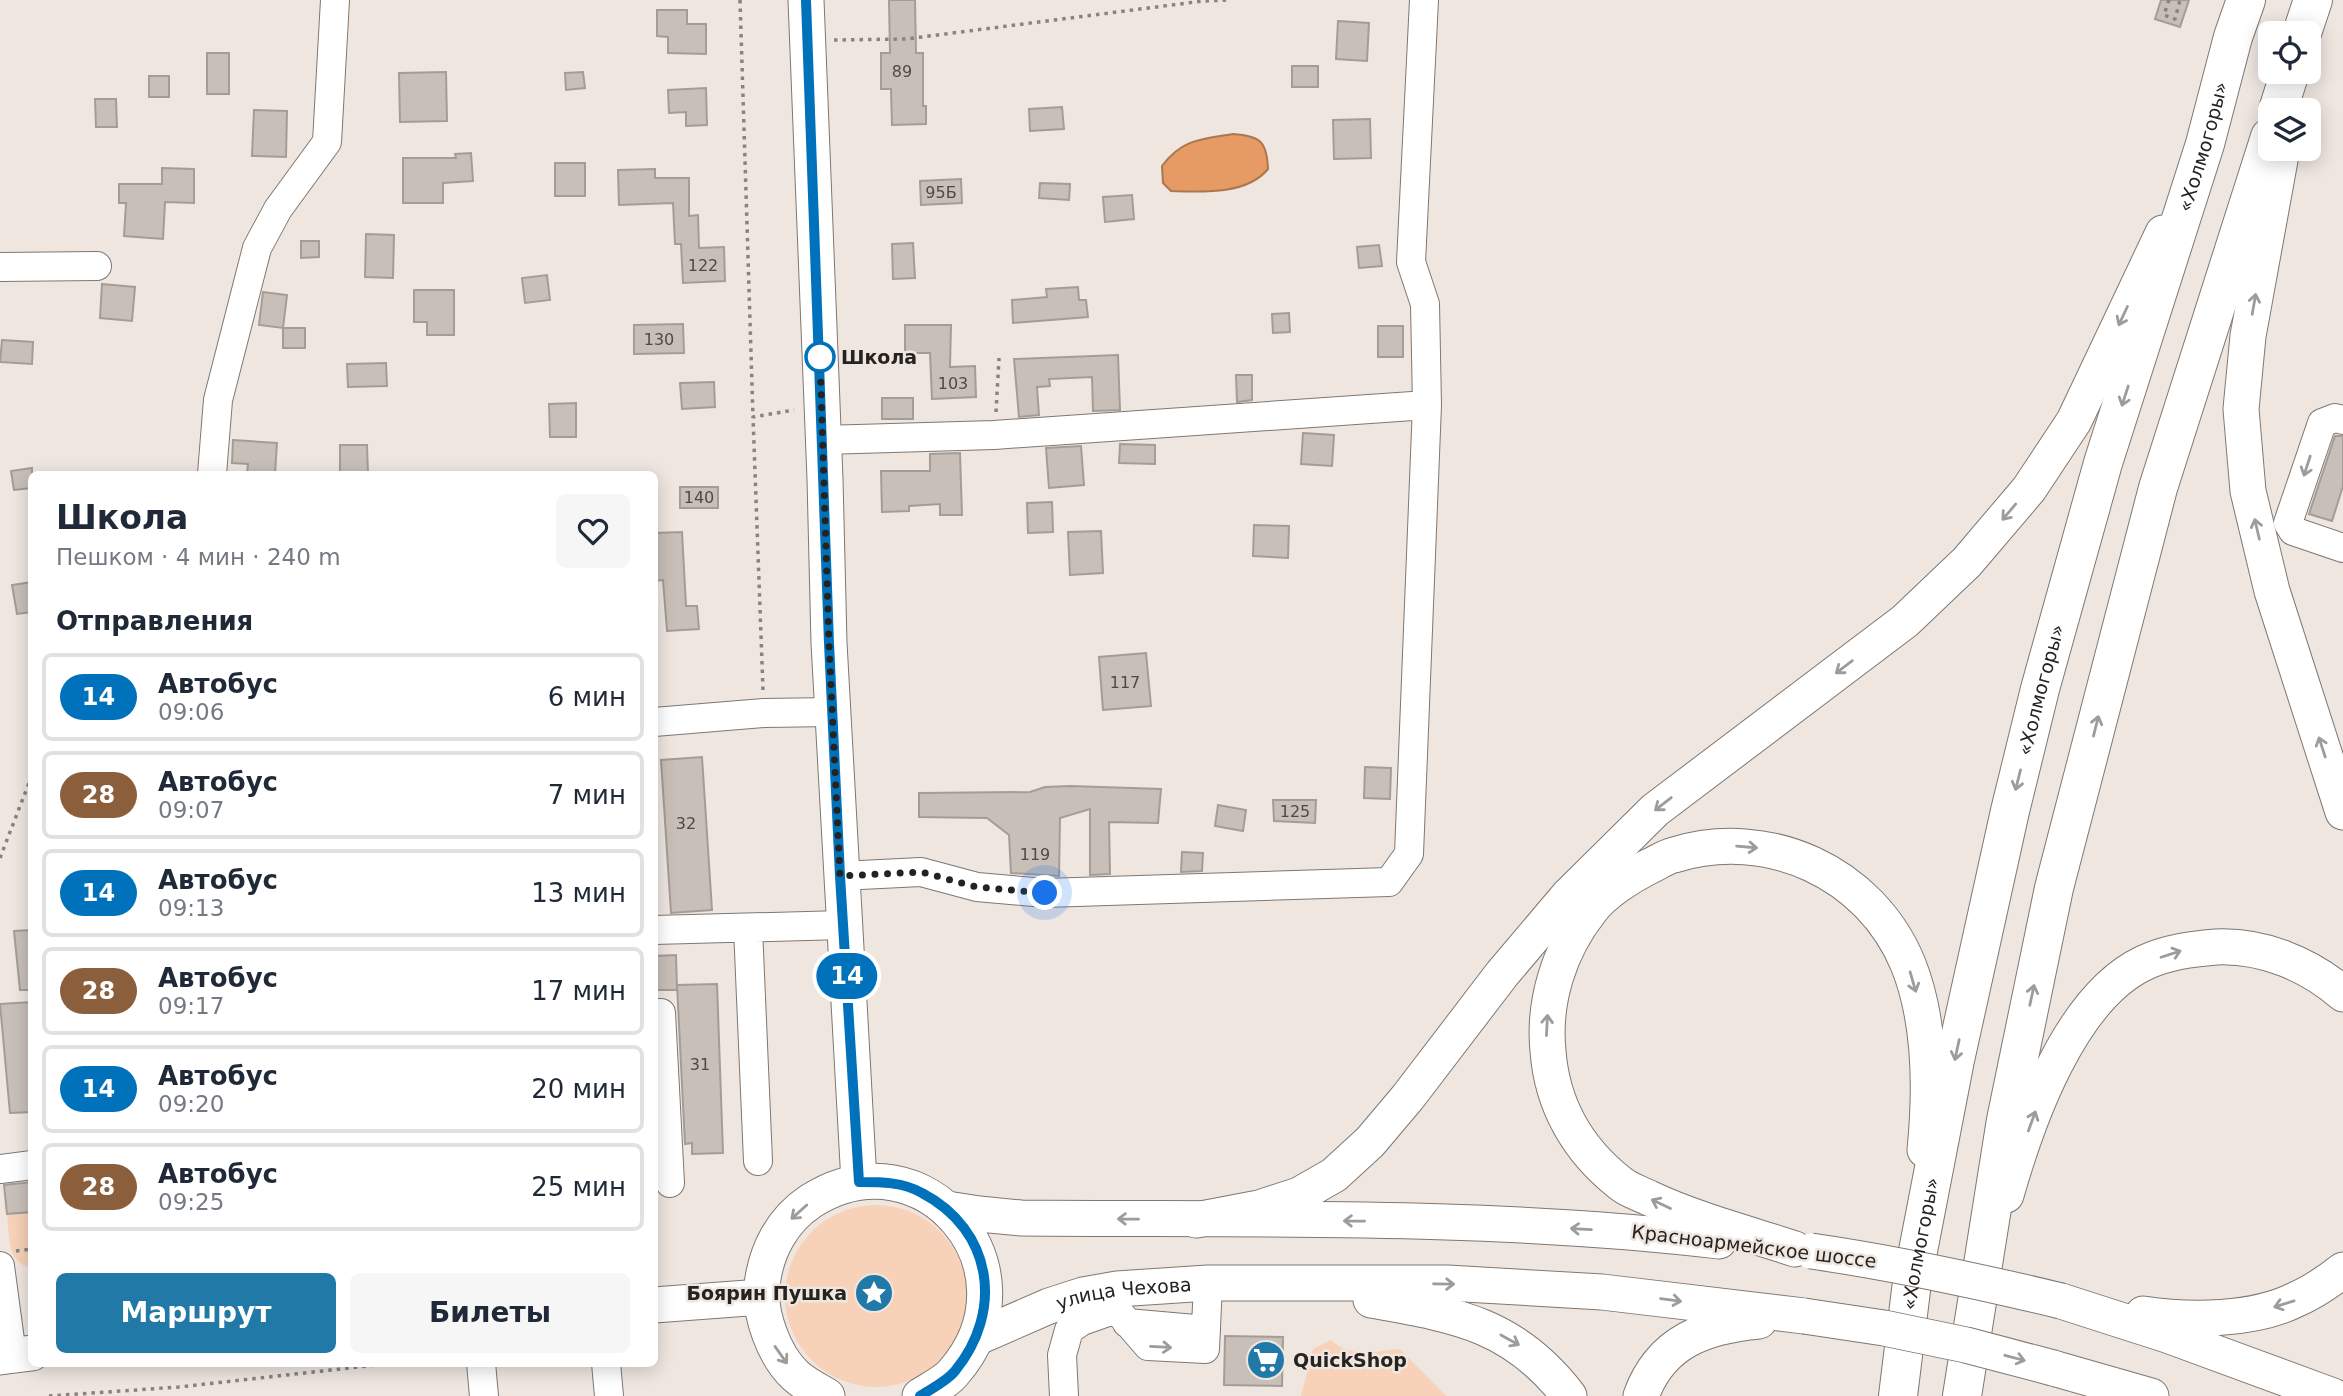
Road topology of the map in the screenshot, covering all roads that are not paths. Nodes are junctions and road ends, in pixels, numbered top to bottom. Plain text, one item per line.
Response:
1 (335, 0) edge
2 (806, 0) edge
3 (1424, 0) edge
4 (2246, 0) edge
5 (2205, 144) junction
6 (2262, 161) edge
7 (2281, 161) edge
8 (97, 266) dead end
9 (0, 267) edge
10 (1427, 405) junction
11 (2343, 420) edge
12 (823, 440) junction
13 (212, 471) edge
14 (2343, 548) edge
15 (832, 712) junction
16 (658, 722) edge
17 (2343, 812) edge
18 (840, 876) junction
19 (844, 925) junction
20 (748, 928) junction
21 (658, 930) edge
22 (2343, 994) edge
23 (658, 1013) edge
24 (758, 1161) dead end
25 (28, 1166) edge
26 (0, 1169) edge
27 (859, 1182) junction
28 (670, 1183) dead end
29 (947, 1209) junction
30 (1196, 1220) junction
31 (1803, 1250) junction
32 (0, 1266) edge
33 (2343, 1270) edge
34 (1208, 1283) junction
35 (1278, 1283) junction
36 (1911, 1294) junction
37 (761, 1297) junction
38 (1976, 1303) junction
39 (2069, 1303) junction
40 (658, 1305) edge
41 (1120, 1307) junction
42 (3, 1309) edge
43 (1804, 1316) junction
44 (2166, 1335) junction
45 (978, 1337) junction
46 (15, 1355) edge
47 (481, 1367) edge
48 (606, 1367) edge
49 (2343, 1376) edge
50 (484, 1396) edge
51 (609, 1396) edge
52 (827, 1396) edge
53 (920, 1396) edge
54 (1064, 1396) edge
55 (1569, 1396) edge
56 (1641, 1396) edge
57 (1889, 1396) edge
58 (1898, 1396) edge
59 (1962, 1396) edge
60 (2151, 1396) edge
61 (2333, 1396) edge

1 - 13 street
2 - 12 main road
3 - 10 street
4 - 5 highway, «Холмогоры»
5 -> 30 main road
5 -> 36 highway, «Холмогоры»
38 -> 6 highway
17 -> 7 main road
8 - 9 street
10 - 12 street
10 - 18 street
11 -> 14 street
12 - 15 main road
15 - 16 street
15 - 18 main road
18 - 19 main road
19 - 20 street
19 - 27 main road
20 - 21 street
20 - 24 street
38 -> 22 main road
23 - 28 street
25 - 26 street
27 - 29 main road
27 -> 37 main road
30 -> 29 main road
29 - 45 main road
31 -> 30 main road, Красноармейское шоссе
31 -> 36 main road
31 - 39 main road, Красноармейское шоссе, bridge
32 - 42 street
33 -> 39 main road
34 - 35 main road, улица Чехова
34 - 41 main road, улица Чехова
41 -> 34 street
35 -> 43 main road
35 -> 55 main road
36 - 57 main road
36 - 58 highway, «Холмогоры»
37 - 40 main road
37 -> 52 main road
38 - 59 highway
39 - 44 main road, Красноармейское шоссе
41 - 45 main road, улица Чехова
41 - 54 street
42 - 46 street
43 - 56 main road
43 -> 60 main road, bridge
44 - 49 main road
44 - 61 main road, Красноармейское шоссе
45 - 53 main road
47 - 50 street
48 - 51 street

